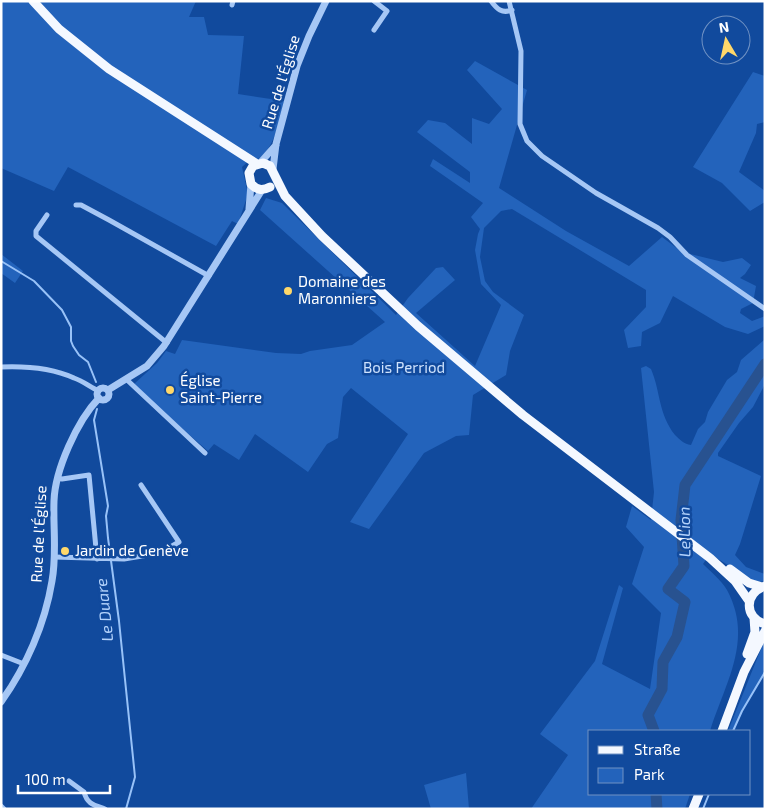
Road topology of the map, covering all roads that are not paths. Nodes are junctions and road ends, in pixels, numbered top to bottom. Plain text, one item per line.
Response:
1 (33, 1) edge
2 (326, 1) edge
3 (374, 1) edge
4 (491, 1) edge
5 (510, 1) edge
6 (512, 10) junction
7 (374, 30) dead end
8 (276, 144) junction
9 (255, 167) junction
10 (274, 174) junction
11 (251, 184) junction
12 (266, 189) junction
13 (285, 196) junction
14 (76, 205) dead end
15 (249, 210) junction
16 (47, 215) dead end
17 (209, 276) junction
18 (765, 309) edge
19 (167, 343) junction
20 (1, 367) edge
21 (126, 379) junction
22 (108, 390) junction
23 (99, 394) junction
24 (205, 453) dead end
25 (57, 478) junction
26 (141, 485) dead end
27 (54, 557) junction
28 (710, 558) junction
29 (97, 559) junction
30 (763, 586) edge
31 (749, 601) junction
32 (754, 618) junction
33 (765, 624) edge
34 (765, 632) edge
35 (1, 655) edge
36 (24, 664) junction
37 (744, 672) junction
38 (1, 702) edge
39 (722, 730) edge
40 (69, 780) dead end
41 (699, 795) edge
42 (105, 809) edge
43 (693, 809) edge

1 - 9 main road
2 - 8 street, Rue de l'Église
3 - 7 street
4 - 6 street
5 - 6 street
6 - 18 street
8 - 9 street, Rue de l'Église
8 - 10 street, Rue de l'Église
9 - 10 main road
9 - 11 main road
10 - 12 main road
10 - 13 main road
11 - 12 main road
11 - 15 street
12 - 13 main road
12 - 15 street
13 - 28 main road
14 - 17 street
15 - 17 street
16 - 19 street
17 - 19 street
19 - 21 street
20 - 23 street
21 - 22 street
21 - 24 street
22 - 23 street
22 - 23 street
23 - 25 street, Rue de l'Église
25 - 27 street, Rue de l'Église
25 - 29 street
26 - 29 street
27 - 29 street
27 - 36 street, Rue de l'Église
28 - 30 main road
28 - 31 main road
30 - 31 main road
31 - 32 main road
32 - 33 main road
32 - 37 main road
34 - 37 main road
35 - 36 street
36 - 38 street, Rue de l'Église
37 - 39 main road
40 - 42 street
41 - 43 main road

